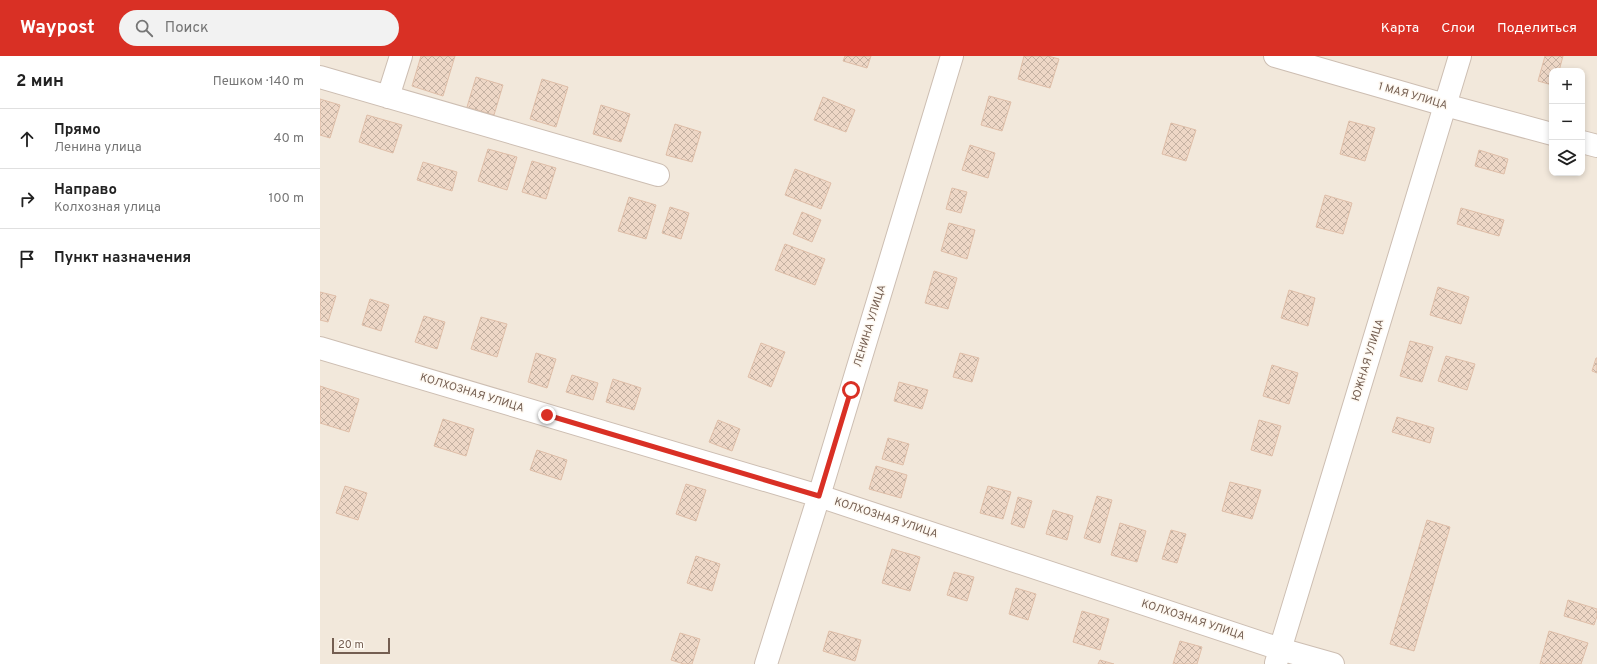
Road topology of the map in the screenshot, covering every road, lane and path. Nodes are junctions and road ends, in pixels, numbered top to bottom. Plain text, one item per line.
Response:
1 (401, 56) edge
2 (952, 56) edge
3 (1275, 56) edge
4 (1460, 56) edge
5 (320, 77) edge
6 (388, 97) junction
7 (1445, 105) junction
8 (1549, 133) edge
9 (1585, 143) edge
10 (1597, 146) edge
11 (658, 175) dead end
12 (320, 348) edge
13 (819, 496) junction
14 (1278, 657) edge
15 (766, 664) edge
16 (1333, 664) edge

1 - 6 street
2 - 13 street, ЛЕНИНА УЛИЦА
3 - 7 street, 1 МАЯ УЛИЦА
4 - 7 street, ЮЖНАЯ УЛИЦА
5 - 6 street
6 - 11 street
7 - 8 street, 1 МАЯ УЛИЦА
7 - 14 street, ЮЖНАЯ УЛИЦА
9 - 10 street
12 - 13 street, КОЛХОЗНАЯ УЛИЦА
13 - 14 street, КОЛХОЗНАЯ УЛИЦА
13 - 15 street, ЛЕНИНА УЛИЦА
14 - 16 street, КОЛХОЗНАЯ УЛИЦА

